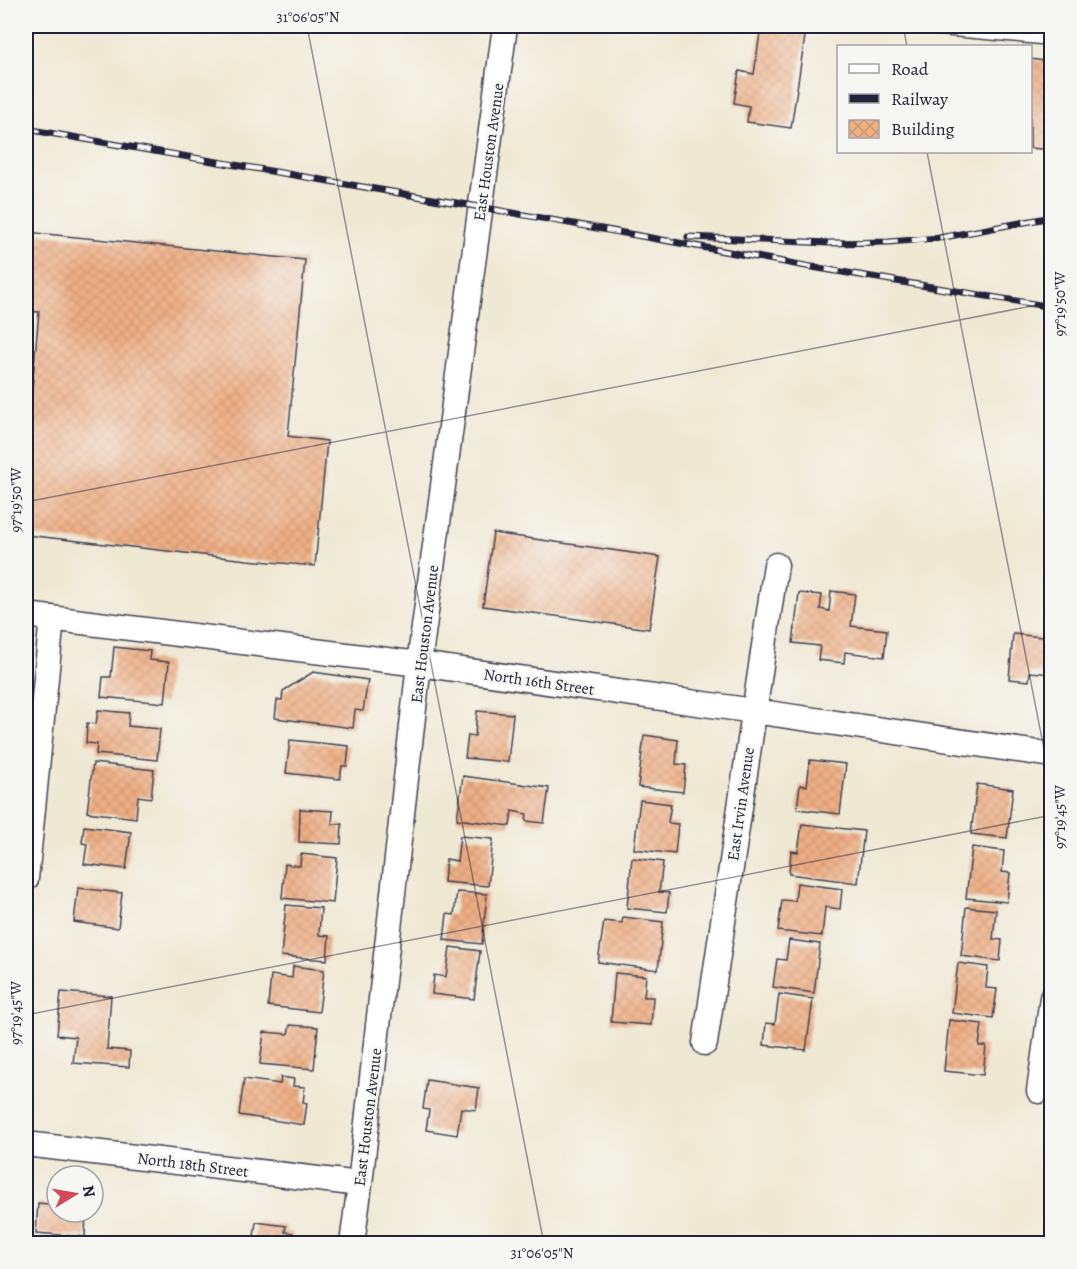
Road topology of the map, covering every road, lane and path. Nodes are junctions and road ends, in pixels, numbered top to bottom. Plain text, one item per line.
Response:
1 (505, 26) edge
2 (935, 26) edge
3 (1052, 39) edge
4 (776, 564) dead end
5 (26, 615) edge
6 (52, 618) junction
7 (419, 664) junction
8 (754, 711) junction
9 (1052, 754) edge
10 (26, 879) edge
11 (1052, 999) edge
12 (705, 1043) dead end
13 (1039, 1091) dead end
14 (26, 1144) edge
15 (360, 1184) junction
16 (352, 1244) edge

1 - 7 street, East Houston Avenue
2 - 3 lane
4 - 8 street, East Irvin Avenue
5 - 6 street, North 16th Street
6 - 7 street, North 16th Street
6 - 10 street
7 - 8 street, North 16th Street
7 - 15 street, East Houston Avenue
8 - 9 street, North 16th Street
8 - 12 street, East Irvin Avenue
11 - 13 street
14 - 15 street, North 18th Street
15 - 16 street, East Houston Avenue

